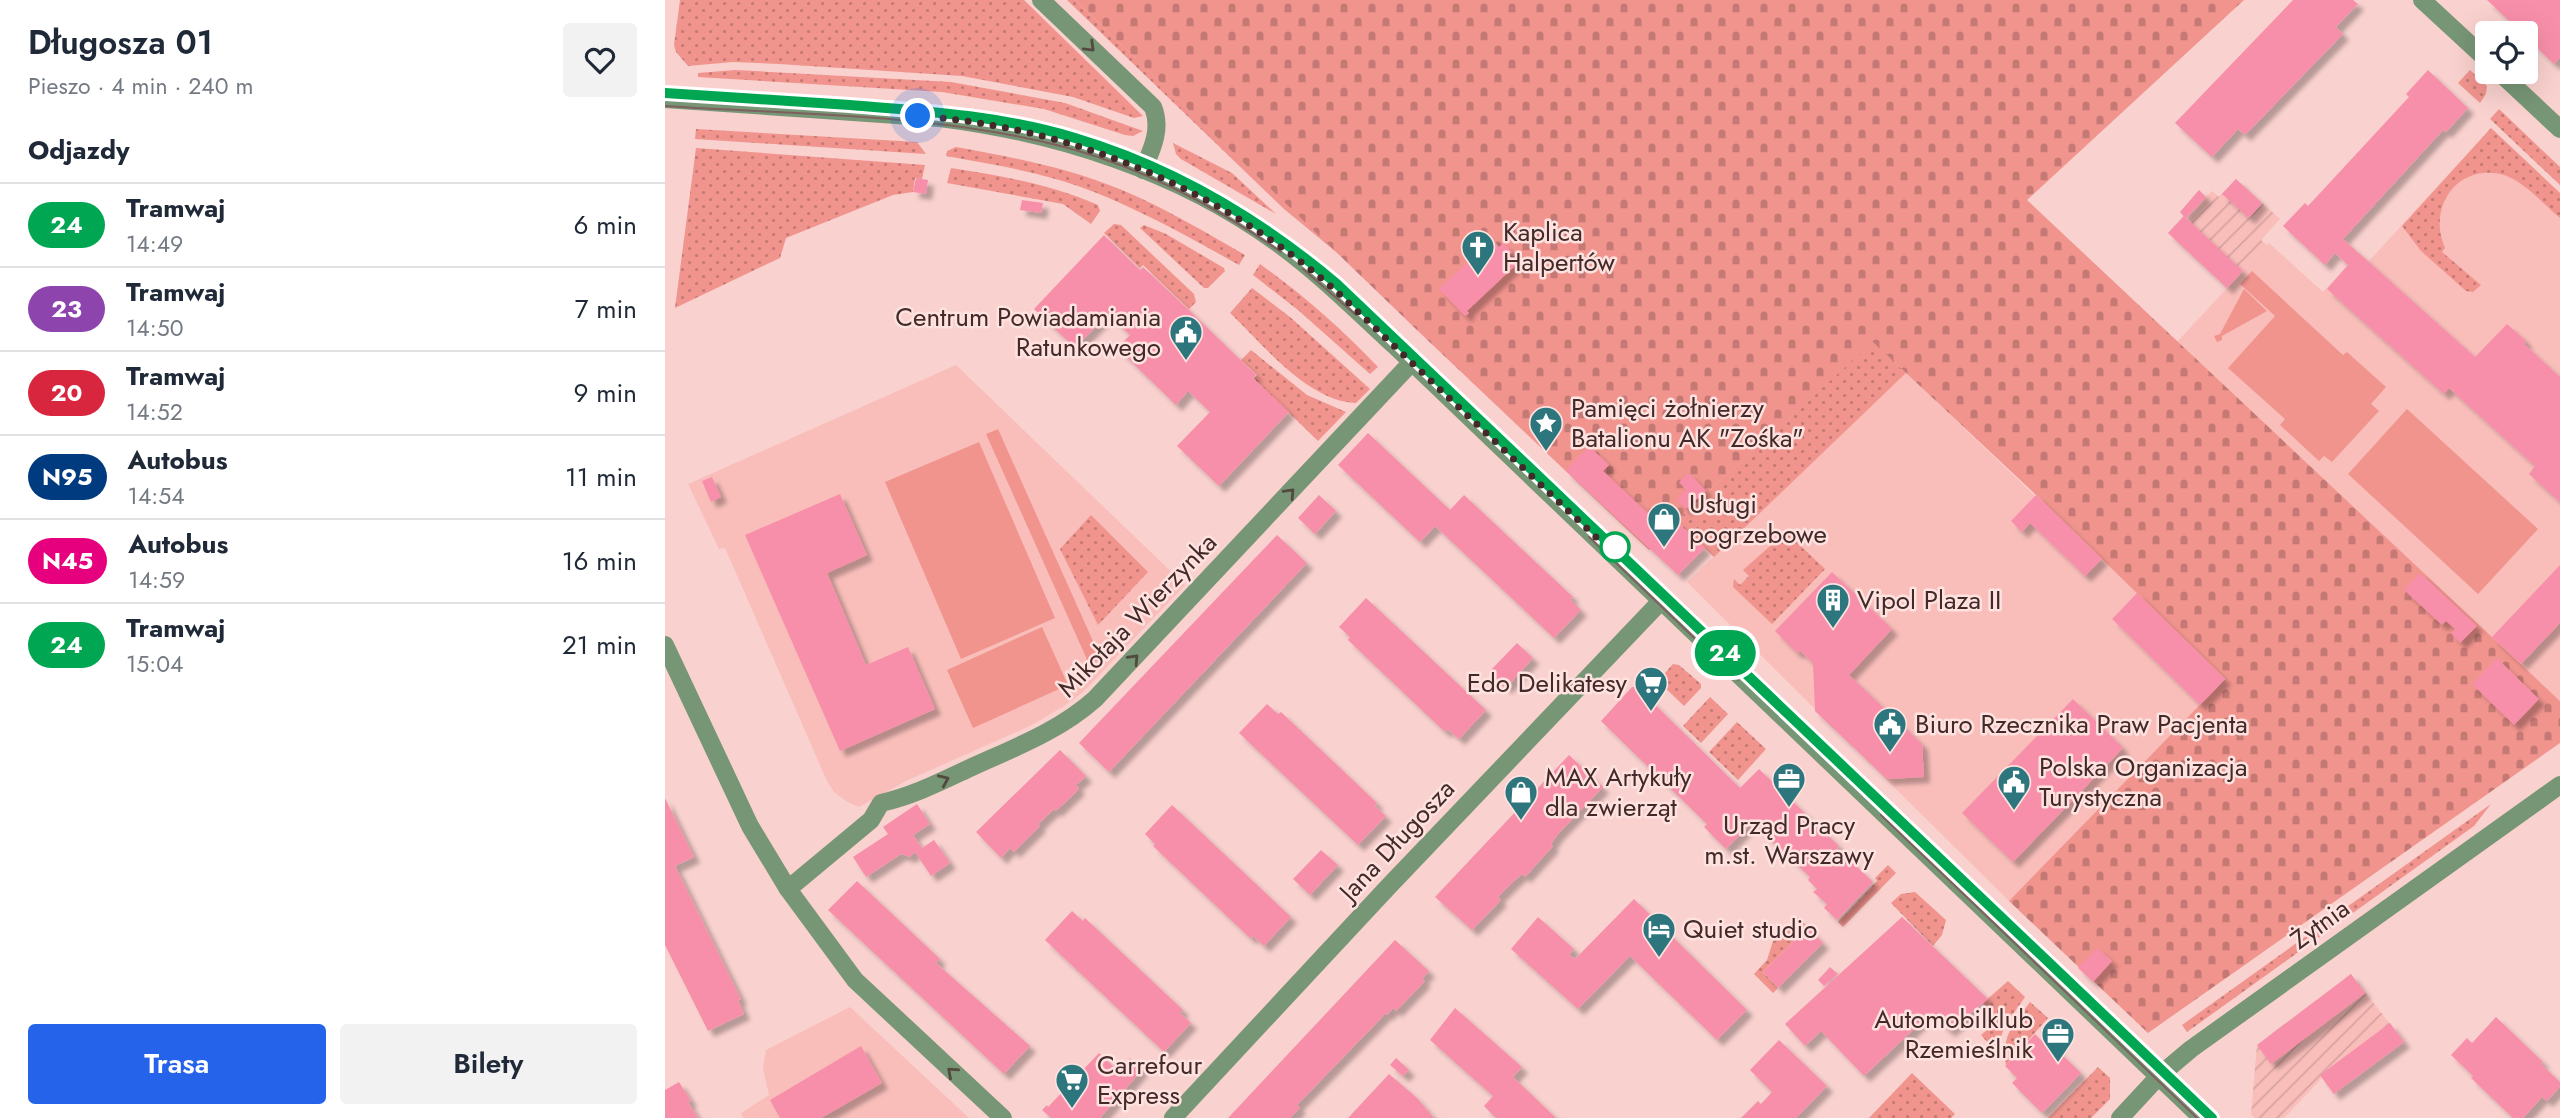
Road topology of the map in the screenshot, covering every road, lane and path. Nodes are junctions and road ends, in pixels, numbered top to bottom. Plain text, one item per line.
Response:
1 (1041, 0) edge
2 (2422, 0) edge
3 (2475, 49) edge
4 (2513, 84) edge
5 (665, 99) edge
6 (2558, 122) edge
7 (1143, 170) junction
8 (1412, 362) junction
9 (1662, 600) junction
10 (665, 645) edge
11 (669, 668) edge
12 (2560, 785) edge
13 (788, 889) junction
14 (2159, 1076) junction
15 (1003, 1118) edge
16 (1173, 1118) edge
17 (2120, 1118) edge
18 (2202, 1118) edge

1 -> 7 street
2 - 3 street
4 - 6 street
5 - 7 street
7 - 8 street
8 - 9 street
13 -> 8 street, Mikołaja Wierzynka
9 - 14 street
9 - 16 street, Jana Długosza
10 - 11 street
11 - 13 street
12 - 14 street, Żytnia
15 -> 13 street
14 - 17 street, Żytnia
14 - 18 street

